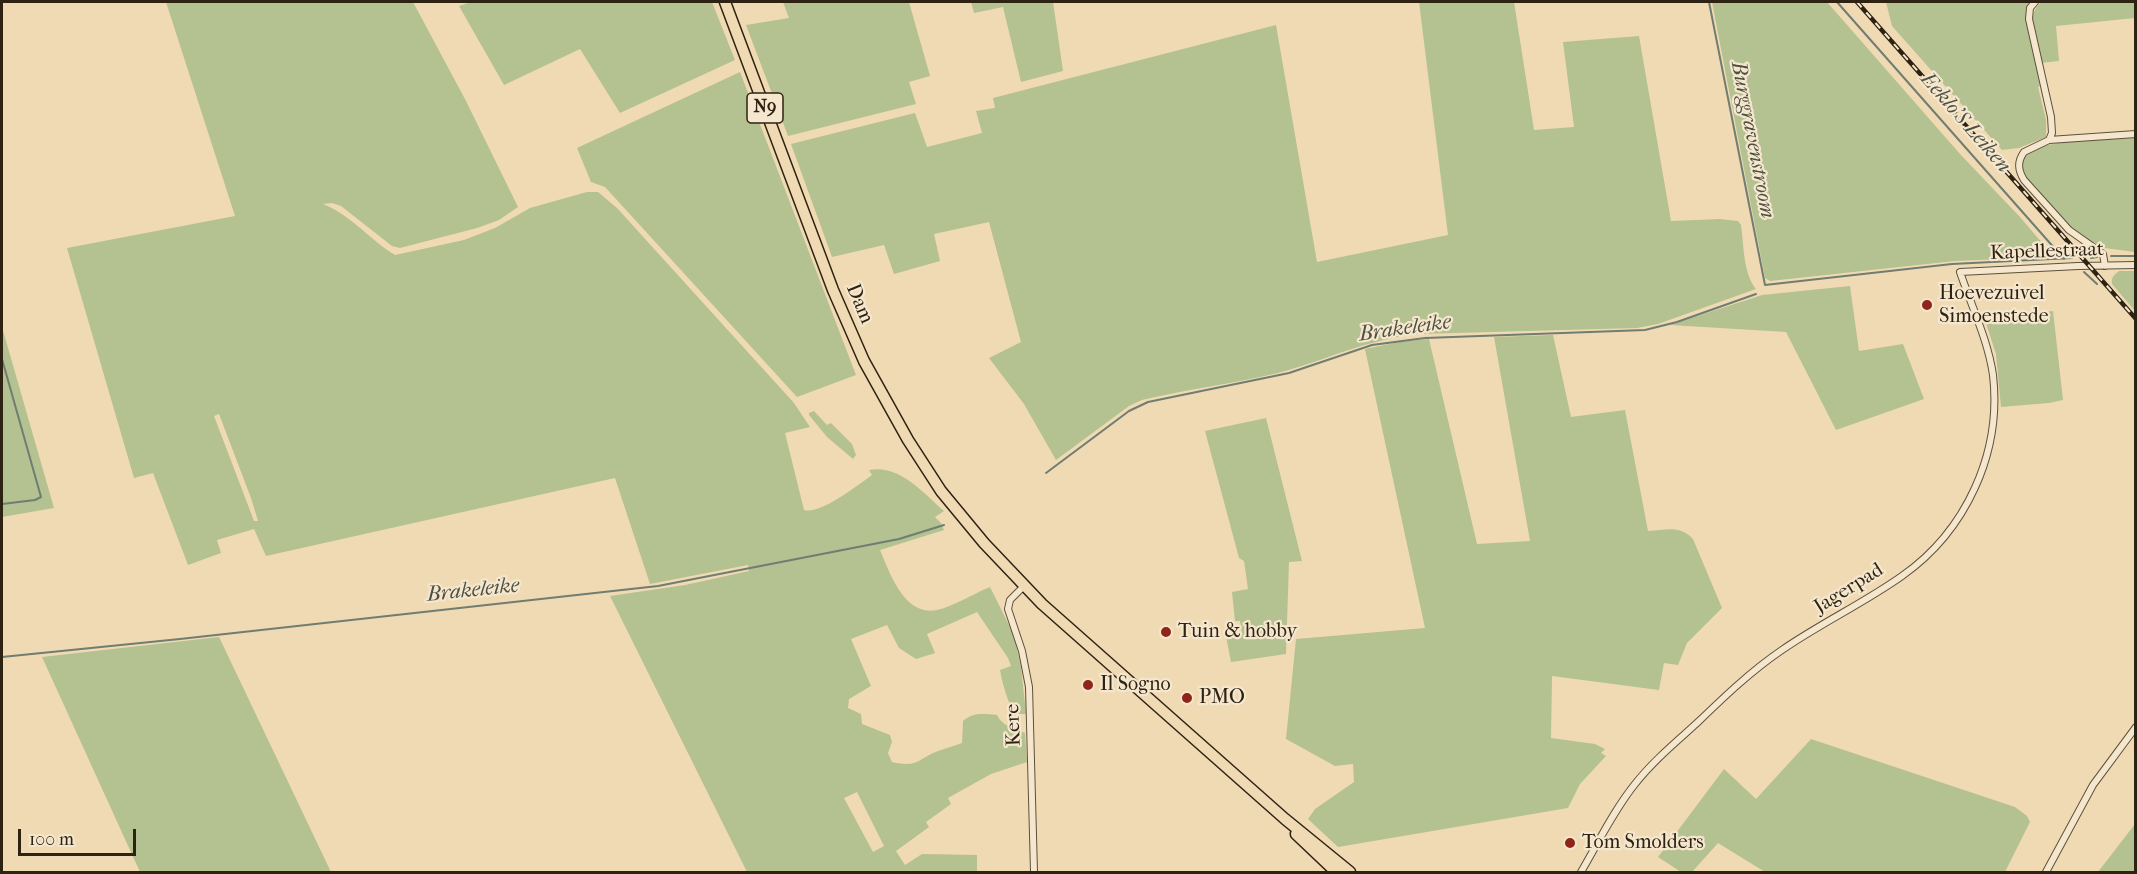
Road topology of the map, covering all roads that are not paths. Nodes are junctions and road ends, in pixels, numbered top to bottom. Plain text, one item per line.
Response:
1 (725, 2) edge
2 (2036, 2) edge
3 (2136, 134) edge
4 (2049, 140) junction
5 (2136, 265) edge
6 (2105, 266) junction
7 (1960, 272) joint
8 (1024, 586) junction
9 (2136, 727) edge
10 (1285, 819) junction
11 (1583, 872) edge
12 (1034, 873) edge
13 (1336, 873) edge
14 (1350, 873) edge
15 (2046, 873) edge

1 - 8 main road, Dam / N9
2 - 4 street
3 - 4 street
4 - 6 street
5 - 6 street, Kapellestraat
6 - 7 street, Kapellestraat
7 - 11 street, Jagerpad
8 - 10 main road, N9
8 - 12 street, Kere
9 - 15 street
10 - 13 main road, N9
10 - 14 main road, N9

